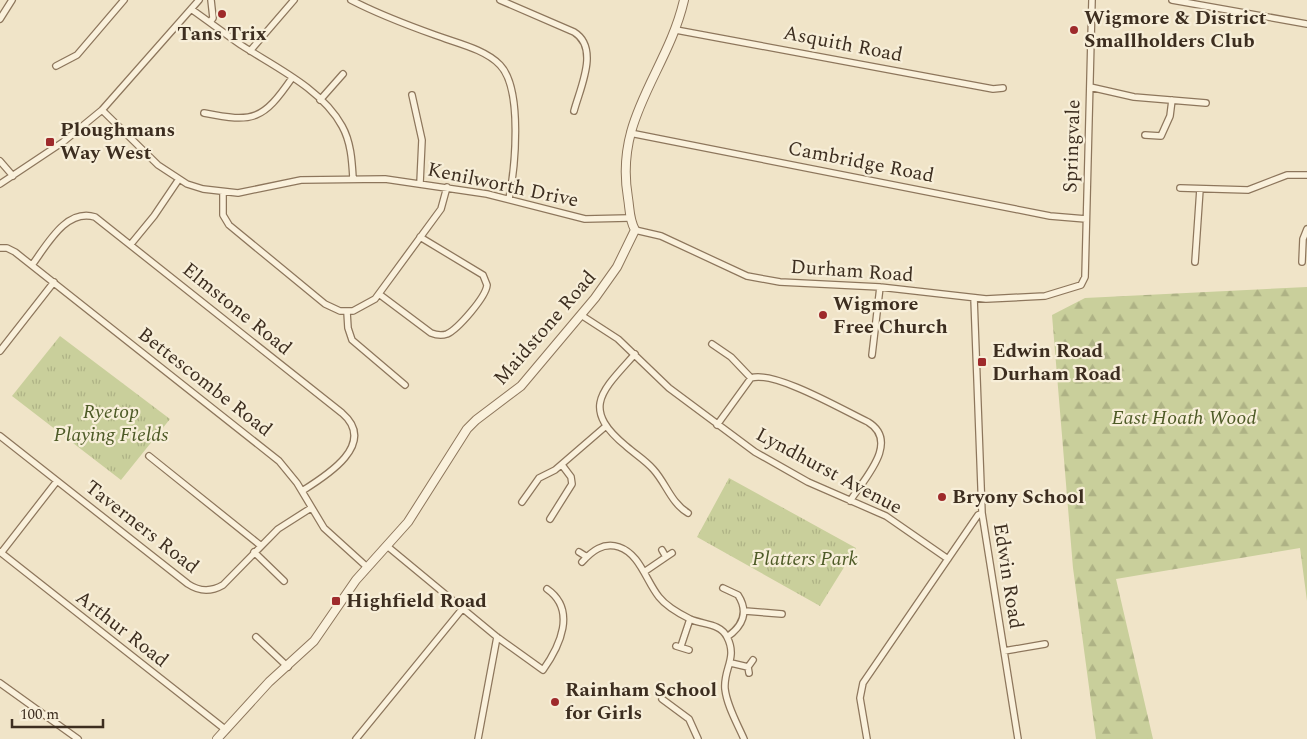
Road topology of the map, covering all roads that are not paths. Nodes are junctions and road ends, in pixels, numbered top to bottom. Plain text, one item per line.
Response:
1 (12, 0) edge
2 (124, 0) edge
3 (199, 0) edge
4 (211, 0) edge
5 (294, 0) edge
6 (351, 0) edge
7 (500, 0) edge
8 (684, 0) edge
9 (1092, 0) edge
10 (1172, 0) edge
11 (1188, 2) edge
12 (191, 9) junction
13 (0, 19) edge
14 (210, 22) junction
15 (1307, 24) edge
16 (676, 30) junction
17 (250, 50) junction
18 (56, 66) dead end
19 (344, 74) dead end
20 (292, 78) junction
21 (1090, 87) junction
22 (1003, 88) dead end
23 (412, 95) dead end
24 (320, 100) junction
25 (1172, 100) junction
26 (1206, 103) dead end
27 (102, 110) junction
28 (574, 111) dead end
29 (204, 113) dead end
30 (630, 133) junction
31 (1145, 135) dead end
32 (0, 160) edge
33 (1307, 175) edge
34 (13, 176) junction
35 (352, 178) junction
36 (179, 179) junction
37 (420, 183) junction
38 (0, 184) edge
39 (447, 187) junction
40 (1180, 188) dead end
41 (1200, 190) junction
42 (223, 192) junction
43 (509, 199) junction
44 (629, 218) junction
45 (1086, 219) junction
46 (635, 230) junction
47 (1307, 230) edge
48 (420, 237) junction
49 (131, 244) junction
50 (0, 248) edge
51 (1195, 262) dead end
52 (1302, 262) dead end
53 (32, 265) junction
54 (54, 282) junction
55 (880, 287) junction
56 (1075, 287) joint
57 (379, 294) junction
58 (974, 298) junction
59 (346, 312) junction
60 (581, 314) junction
61 (712, 344) dead end
62 (0, 351) edge
63 (635, 354) junction
64 (872, 355) dead end
65 (751, 378) junction
66 (405, 384) dead end
67 (717, 425) junction
68 (606, 426) junction
69 (0, 436) edge
70 (149, 456) dead end
71 (562, 465) junction
72 (57, 481) junction
73 (302, 491) junction
74 (850, 501) junction
75 (522, 502) dead end
76 (311, 508) junction
77 (688, 513) dead end
78 (982, 513) junction
79 (550, 519) dead end
80 (260, 545) junction
81 (388, 546) junction
82 (662, 550) dead end
83 (0, 552) edge
84 (254, 552) junction
85 (580, 552) dead end
86 (672, 553) dead end
87 (666, 557) junction
88 (948, 559) junction
89 (366, 567) junction
90 (644, 572) junction
91 (284, 580) dead end
92 (723, 588) dead end
93 (547, 589) dead end
94 (463, 608) junction
95 (745, 611) junction
96 (782, 614) dead end
97 (690, 619) junction
98 (256, 637) dead end
99 (497, 637) junction
100 (727, 637) junction
101 (1045, 644) dead end
102 (689, 650) dead end
103 (1004, 651) junction
104 (753, 660) dead end
105 (731, 663) junction
106 (288, 666) junction
107 (0, 682) edge
108 (662, 699) dead end
109 (226, 730) junction
110 (78, 739) edge
111 (217, 739) edge
112 (356, 739) edge
113 (478, 739) edge
114 (698, 739) edge
115 (744, 739) edge
116 (866, 739) edge
117 (1018, 739) edge

1 - 13 street
2 - 18 street
3 - 12 street
4 - 14 street
5 - 17 street
6 - 43 street
7 - 28 street
8 - 16 street
9 - 21 street, Springvale
10 - 11 street
11 - 15 street
12 - 14 street
12 - 27 street
14 - 17 street
16 - 22 street, Asquith Road
16 - 30 street
17 - 20 street
19 - 24 street
20 - 24 street
20 - 29 street
21 - 25 street
21 - 45 street, Springvale
23 - 37 street
24 - 35 street
25 - 26 street
25 - 31 street
27 - 34 street
27 - 36 street, Kenilworth Drive
30 - 44 street
30 - 45 street, Cambridge Road
32 - 34 street
33 - 41 street
34 - 38 street
35 - 37 street, Kenilworth Drive
35 - 42 street, Kenilworth Drive
36 - 42 street, Kenilworth Drive
36 - 49 street
37 - 39 street, Kenilworth Drive
39 - 43 street, Kenilworth Drive
39 - 48 street
40 - 41 street
41 - 51 street
42 - 59 street
43 - 44 street, Kenilworth Drive
44 - 46 street
45 - 56 street, Springvale
46 - 55 street, Durham Road
46 - 60 street, Maidstone Road
47 - 52 street
48 - 57 street
48 - 57 street
49 - 53 street, Elmstone Road
49 - 73 street, Elmstone Road
50 - 53 street, Bettescombe Road
53 - 54 street, Bettescombe Road
54 - 62 street
54 - 73 street, Bettescombe Road
55 - 58 street, Durham Road
55 - 64 street
56 - 58 street, Durham Road
57 - 59 street
58 - 78 street, Edwin Road
59 - 66 street
60 - 63 street, Lyndhurst Avenue
60 - 81 street, Maidstone Road
61 - 65 street
63 - 67 street, Lyndhurst Avenue
63 - 68 street
65 - 67 street
65 - 74 street
67 - 74 street, Lyndhurst Avenue
68 - 71 street
68 - 77 street
69 - 72 street, Taverners Road
70 - 80 street
71 - 75 street
71 - 79 street
72 - 83 street
72 - 84 street, Taverners Road
73 - 76 street, Bettescombe Road
74 - 88 street, Lyndhurst Avenue
76 - 80 street, Taverners Road
76 - 89 street, Bettescombe Road
78 - 88 street
78 - 103 street, Edwin Road
80 - 84 street, Taverners Road
81 - 89 street, Maidstone Road
81 - 94 street
82 - 87 street
83 - 109 street, Arthur Road
84 - 91 street
85 - 90 street
86 - 87 street
87 - 90 street
88 - 116 street
89 - 106 street, Maidstone Road
90 - 97 street
92 - 95 street
93 - 99 street
94 - 99 street
94 - 112 street
95 - 96 street
95 - 100 street
97 - 100 street
97 - 102 street
98 - 106 street
99 - 113 street
100 - 105 street
101 - 103 street
103 - 117 street, Edwin Road
104 - 105 street
105 - 115 street
106 - 109 street, Maidstone Road
107 - 110 street
108 - 114 street
109 - 111 street, Maidstone Road

